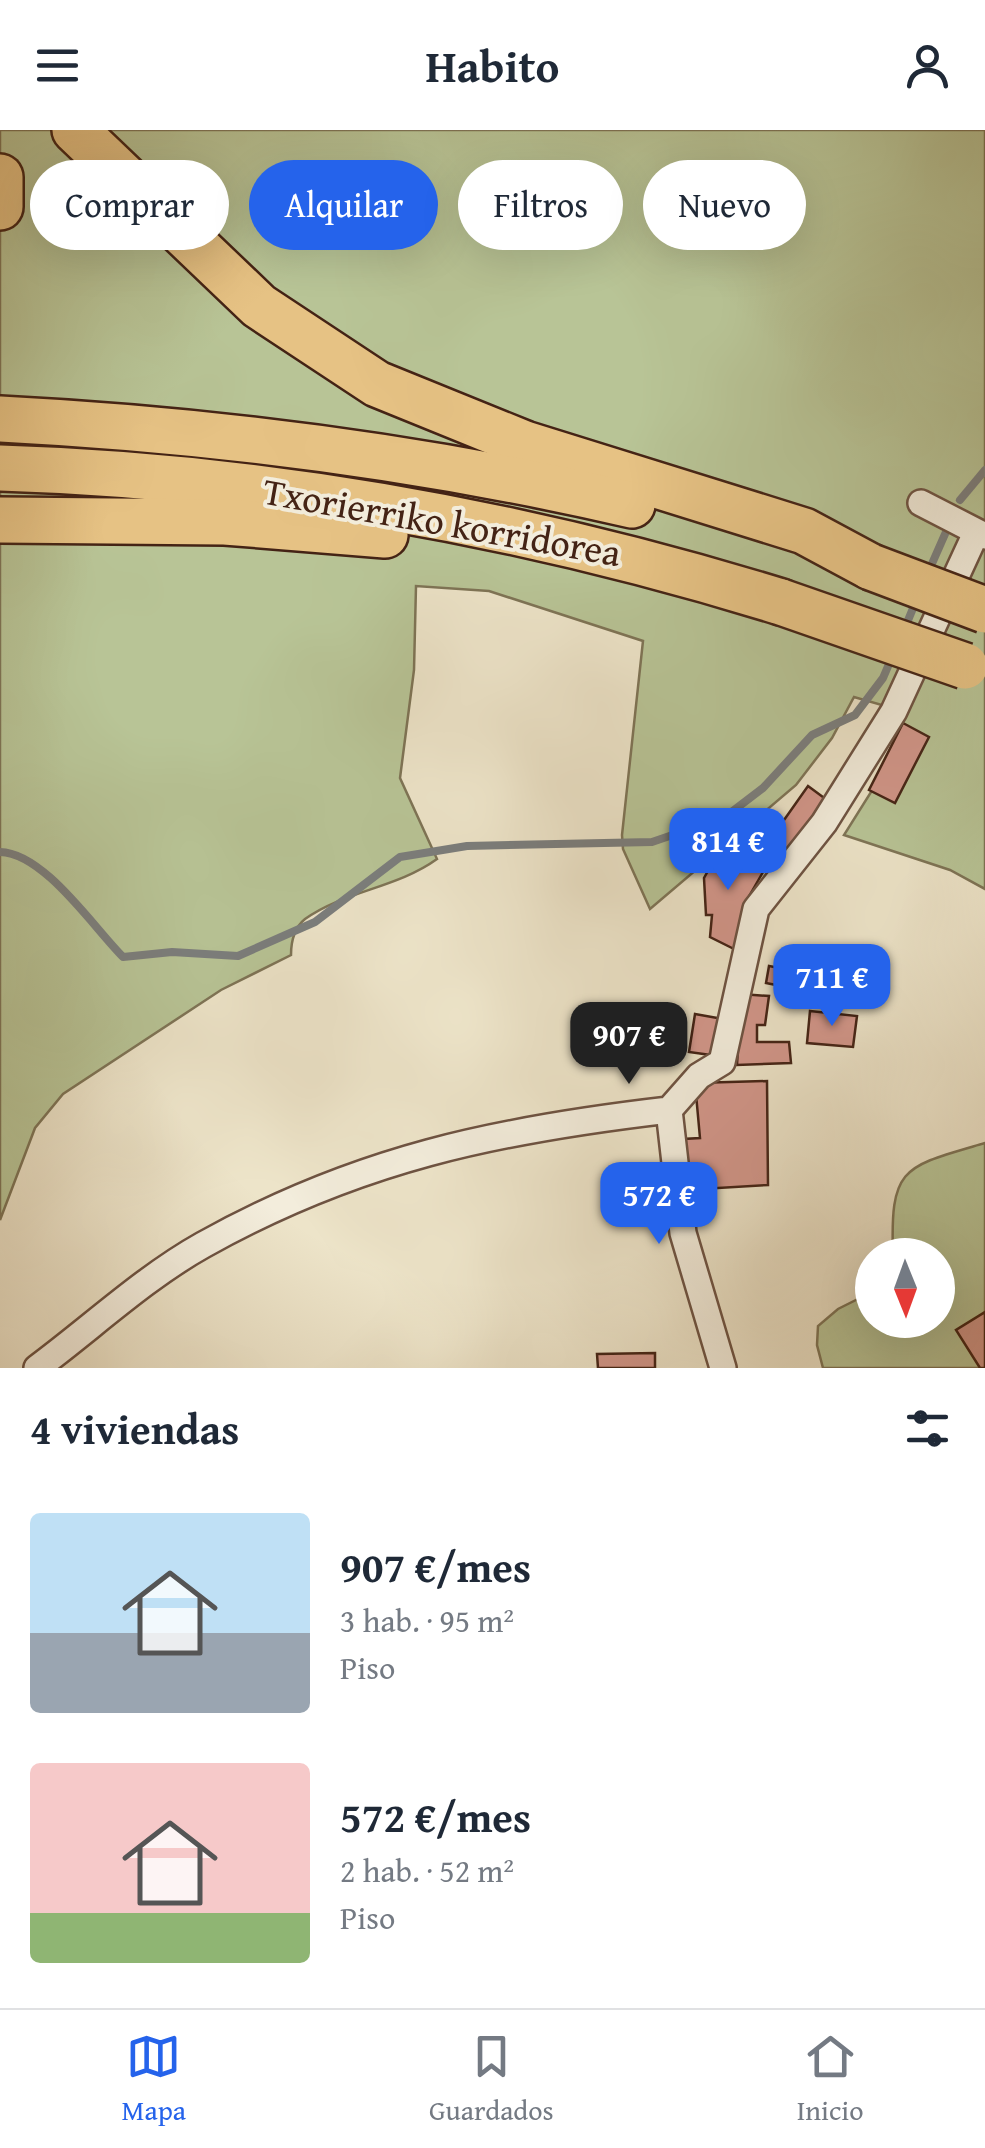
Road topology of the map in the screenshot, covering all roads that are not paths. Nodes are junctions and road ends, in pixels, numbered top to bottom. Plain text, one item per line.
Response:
1 (76, 130) edge
2 (0, 178) edge
3 (0, 207) edge
4 (0, 419) edge
5 (0, 468) edge
6 (921, 503) dead end
7 (0, 520) edge
8 (980, 535) edge
9 (803, 539) junction
10 (781, 602) junction
11 (985, 610) edge
12 (975, 670) edge
13 (669, 1110) junction
14 (37, 1368) edge
15 (723, 1368) edge

1 - 9 highway
2 - 3 highway
4 - 9 highway, Txorierriko korridorea
5 - 10 highway, Txorierriko korridorea
6 - 8 street
7 - 10 highway
8 - 13 street
9 - 11 highway, Txorierriko korridorea, bridge
10 - 12 highway, Txorierriko korridorea, bridge
13 - 14 street
13 - 15 street

